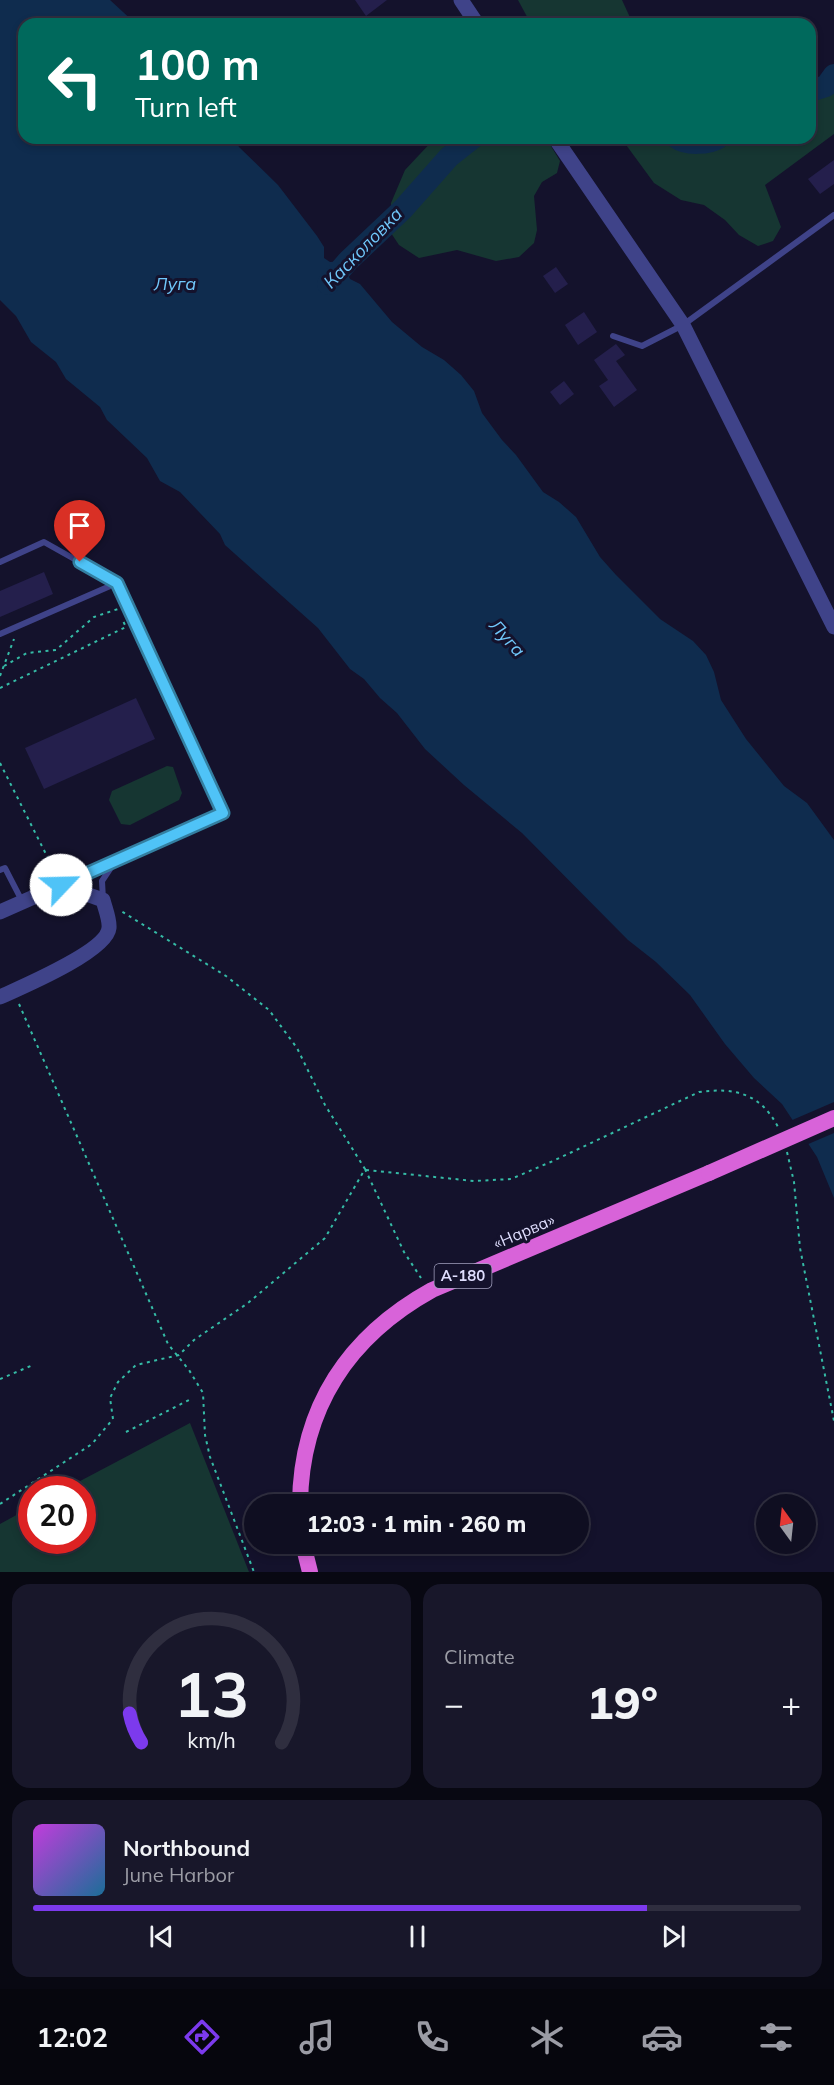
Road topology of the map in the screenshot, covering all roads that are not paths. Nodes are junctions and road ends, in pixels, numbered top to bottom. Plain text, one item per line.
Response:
1 (461, 0) edge
2 (473, 18) edge
3 (559, 144) edge
4 (834, 215) edge
5 (683, 325) junction
6 (613, 336) dead end
7 (0, 562) edge
8 (117, 583) junction
9 (834, 627) edge
10 (0, 634) edge
11 (116, 860) junction
12 (0, 870) edge
13 (61, 885) junction
14 (103, 900) junction
15 (22, 902) junction
16 (0, 912) edge
17 (7, 994) edge
18 (834, 1118) edge
19 (301, 1494) edge
20 (306, 1554) edge
21 (310, 1572) edge

1 - 2 street
3 - 5 street
4 - 5 lane
5 - 6 lane
5 - 9 street
7 - 8 lane
8 - 10 lane
8 - 11 lane
11 - 13 lane
11 - 14 lane
12 - 15 lane
13 - 14 street
13 - 15 street
14 - 17 street
15 - 16 street
18 - 19 highway, «Нарва» / А-180, bridge
20 - 21 highway

